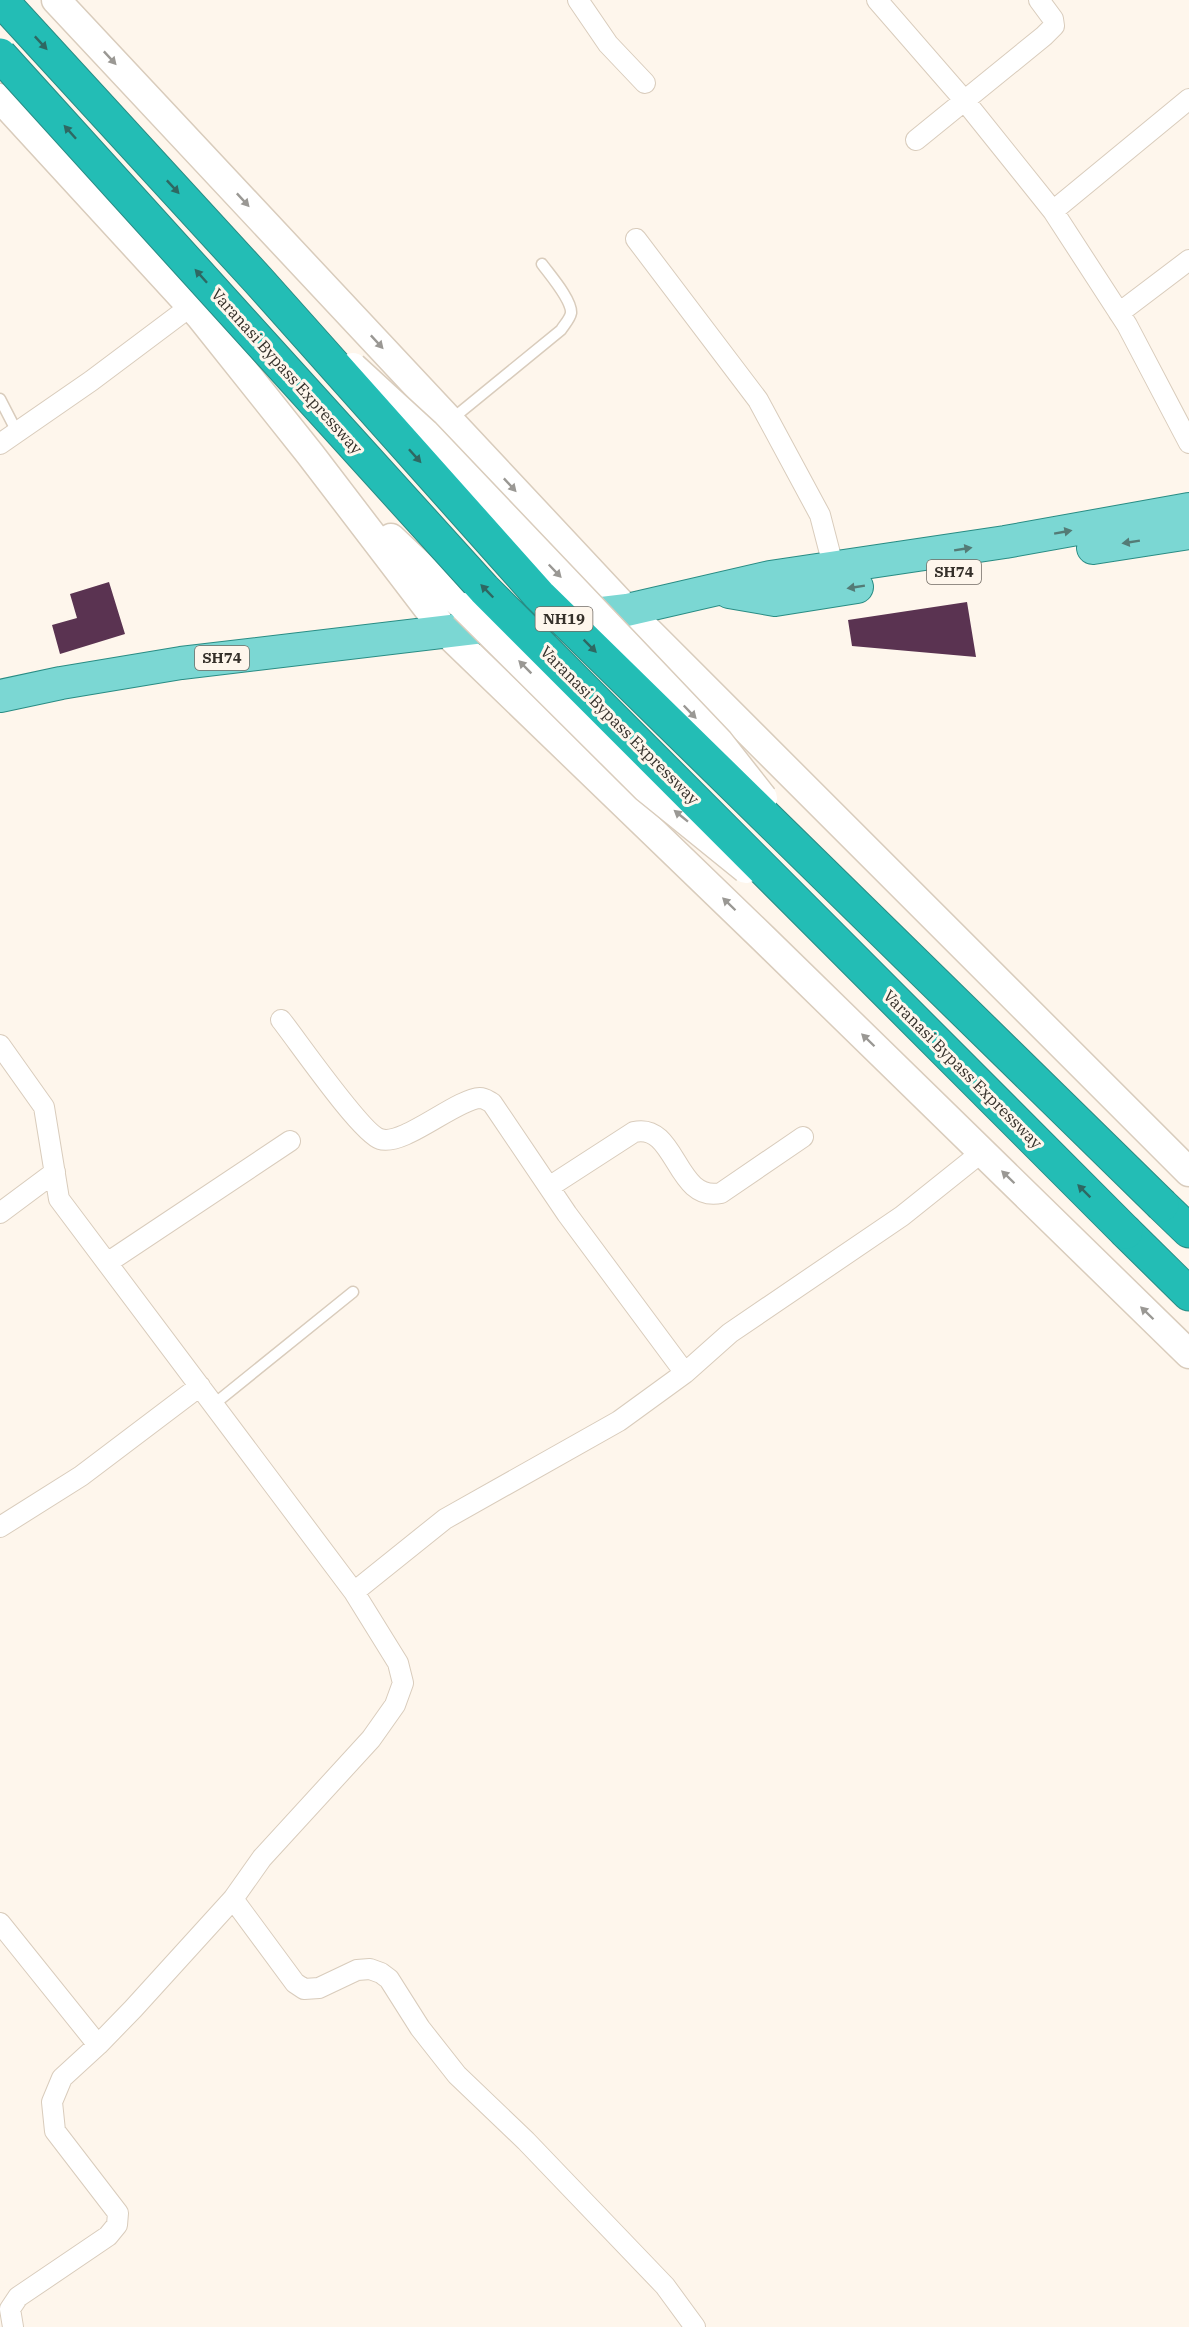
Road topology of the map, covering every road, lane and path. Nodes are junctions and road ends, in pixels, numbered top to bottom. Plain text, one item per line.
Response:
1 (1, 0) edge
2 (56, 0) edge
3 (578, 0) edge
4 (877, 0) edge
5 (1039, 0) edge
6 (0, 55) edge
7 (645, 83) dead end
8 (0, 98) edge
9 (1189, 99) edge
10 (964, 100) junction
11 (916, 140) dead end
12 (1053, 211) junction
13 (636, 239) dead end
14 (1189, 260) edge
15 (542, 264) dead end
16 (190, 306) junction
17 (1119, 313) junction
18 (0, 399) edge
19 (1182, 406) edge
20 (450, 421) junction
21 (17, 432) junction
22 (1189, 443) edge
23 (0, 444) edge
24 (310, 454) junction
25 (1189, 509) edge
26 (1189, 532) edge
27 (834, 569) junction
28 (719, 590) junction
29 (627, 610) junction
30 (446, 632) junction
31 (0, 696) edge
32 (840, 946) junction
33 (281, 1020) dead end
34 (0, 1045) edge
35 (803, 1137) dead end
36 (290, 1141) dead end
37 (982, 1152) junction
38 (54, 1172) junction
39 (1189, 1172) edge
40 (549, 1187) junction
41 (0, 1213) edge
42 (1189, 1231) edge
43 (107, 1263) junction
44 (353, 1292) dead end
45 (1189, 1294) edge
46 (1189, 1354) edge
47 (685, 1372) junction
48 (200, 1386) junction
49 (213, 1405) junction
50 (0, 1527) edge
51 (354, 1592) junction
52 (233, 1899) junction
53 (0, 1923) edge
54 (98, 2045) junction
55 (14, 2327) edge
56 (695, 2327) edge

1 -> 42 highway, NH19, bridge
2 -> 20 street
3 - 7 street
4 - 10 street
5 - 10 street
32 -> 6 highway, Varanasi Bypass Expressway / NH19, bridge
8 - 16 street
9 - 12 street
10 - 11 street
10 - 12 street
12 - 17 street
13 - 27 street
14 - 17 street
15 - 20 lane
16 - 21 street
16 - 24 street
17 - 19 street
18 - 21 lane
19 - 22 street
20 -> 29 street
21 - 23 street
24 - 30 street
32 -> 24 street, bridge
27 -> 25 main road, SH74
26 -> 28 main road, SH74
27 - 28 main road, SH74
28 - 29 main road, SH74
29 - 30 main road, SH74
29 - 39 street
30 - 31 main road, SH74
37 -> 30 street
45 -> 32 highway, Varanasi Bypass Expressway / NH19, bridge
33 - 40 street
34 - 38 street
35 - 40 street
36 - 43 street
46 -> 37 street
37 - 47 street
38 - 41 street
38 - 43 street
40 - 47 street
43 - 48 street
44 - 49 lane
47 - 51 street
48 - 49 street
48 - 50 street
49 - 51 street
51 - 52 street
52 - 54 street
52 - 56 street
53 - 54 street
54 - 55 street

